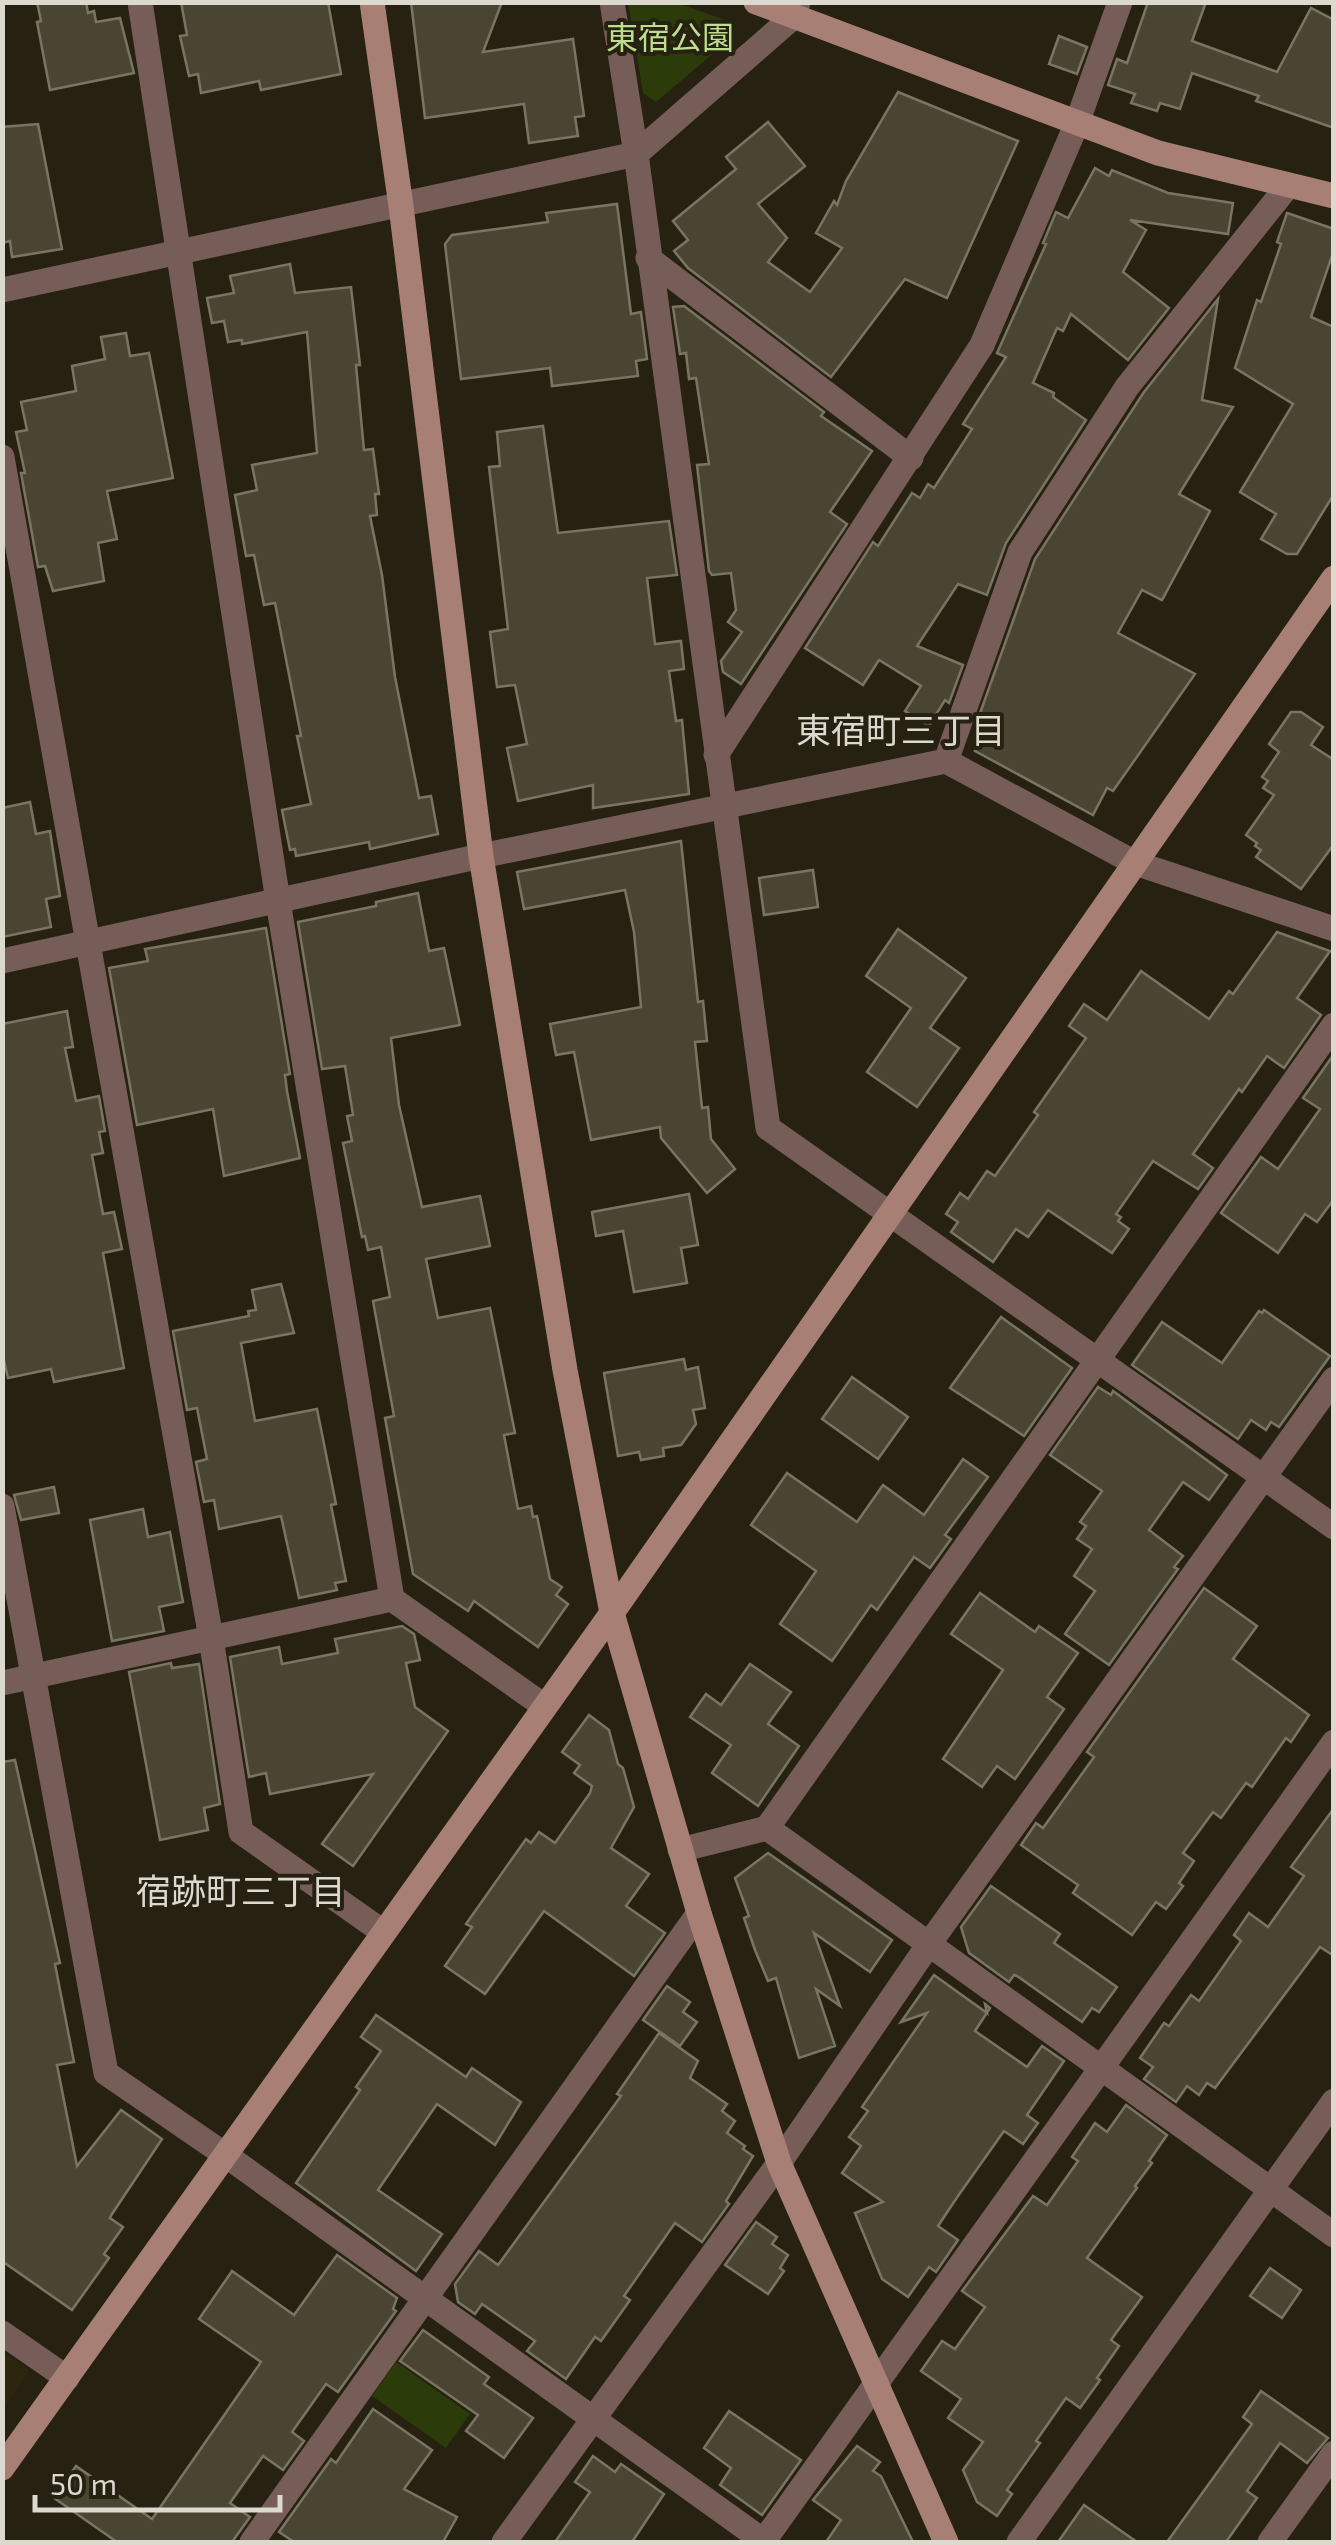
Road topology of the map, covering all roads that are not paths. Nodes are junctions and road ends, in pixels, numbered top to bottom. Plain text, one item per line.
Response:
1 (140, 2) edge
2 (372, 2) edge
3 (612, 2) edge
4 (756, 2) edge
5 (1120, 2) edge
6 (796, 10) edge
7 (1078, 123) junction
8 (636, 154) junction
9 (1288, 187) junction
10 (1334, 196) edge
11 (400, 206) junction
12 (179, 253) junction
13 (648, 258) junction
14 (2, 290) edge
15 (2, 457) edge
16 (911, 458) junction
17 (1334, 578) edge
18 (716, 754) junction
19 (946, 761) junction
20 (722, 808) junction
21 (481, 856) junction
22 (1135, 863) junction
23 (278, 901) junction
24 (1331, 924) edge
25 (88, 942) junction
26 (2, 961) edge
27 (1334, 1025) edge
28 (892, 1214) junction
29 (1096, 1359) junction
30 (1334, 1380) edge
31 (1264, 1478) junction
32 (2, 1506) edge
33 (1334, 1527) edge
34 (392, 1599) junction
35 (612, 1613) junction
36 (212, 1638) junction
37 (34, 1676) junction
38 (2, 1683) edge
39 (544, 1706) junction
40 (1334, 1742) edge
41 (768, 1828) junction
42 (680, 1850) junction
43 (699, 1913) junction
44 (383, 1932) junction
45 (929, 1944) junction
46 (1102, 2068) junction
47 (1334, 2101) edge
48 (224, 2154) junction
49 (779, 2163) junction
50 (1270, 2189) junction
51 (1334, 2234) edge
52 (425, 2298) junction
53 (2, 2333) edge
54 (67, 2378) junction
55 (876, 2384) junction
56 (593, 2419) junction
57 (1334, 2454) edge
58 (2, 2468) edge
59 (252, 2542) edge
60 (504, 2542) edge
61 (764, 2542) edge
62 (946, 2542) edge
63 (1019, 2542) edge
64 (1270, 2542) edge

1 - 12 street
2 - 11 street
3 - 8 street
4 - 6 street
5 - 7 street
6 - 7 street
6 - 8 street
7 - 9 street
7 - 16 street
8 - 11 street
8 - 13 street
9 - 10 street
9 - 19 street
11 - 12 street
11 - 21 street
12 - 14 street
12 - 23 street
13 - 16 street
13 - 18 street
15 - 25 street
16 - 18 street
17 - 22 street
18 - 20 street
19 - 20 street
19 - 22 street
20 - 21 street
20 - 28 street
21 - 23 street
21 - 35 street
22 - 24 street
22 - 28 street
23 - 25 street
23 - 34 street
25 - 26 street
25 - 36 street
27 - 29 street
28 - 29 street
28 - 35 street
29 - 31 street
29 - 41 street
30 - 31 street
31 - 33 street
31 - 45 street
32 - 37 street
34 - 36 street
34 - 39 street
35 - 39 street
35 - 42 street
36 - 37 street
36 - 44 street
37 - 38 street
37 - 48 street
39 - 44 street
40 - 46 street
41 - 42 street
41 - 45 street
42 - 43 street
43 - 49 street
43 - 52 street
44 - 48 street
45 - 46 street
45 - 49 street
46 - 50 street
46 - 55 street
47 - 50 street
48 - 52 street
48 - 54 street
49 - 55 street
49 - 56 street
50 - 51 street
50 - 63 street
52 - 56 street
52 - 59 street
53 - 54 street
54 - 58 street
55 - 61 street
55 - 62 street
56 - 60 street
56 - 61 street
57 - 64 street

